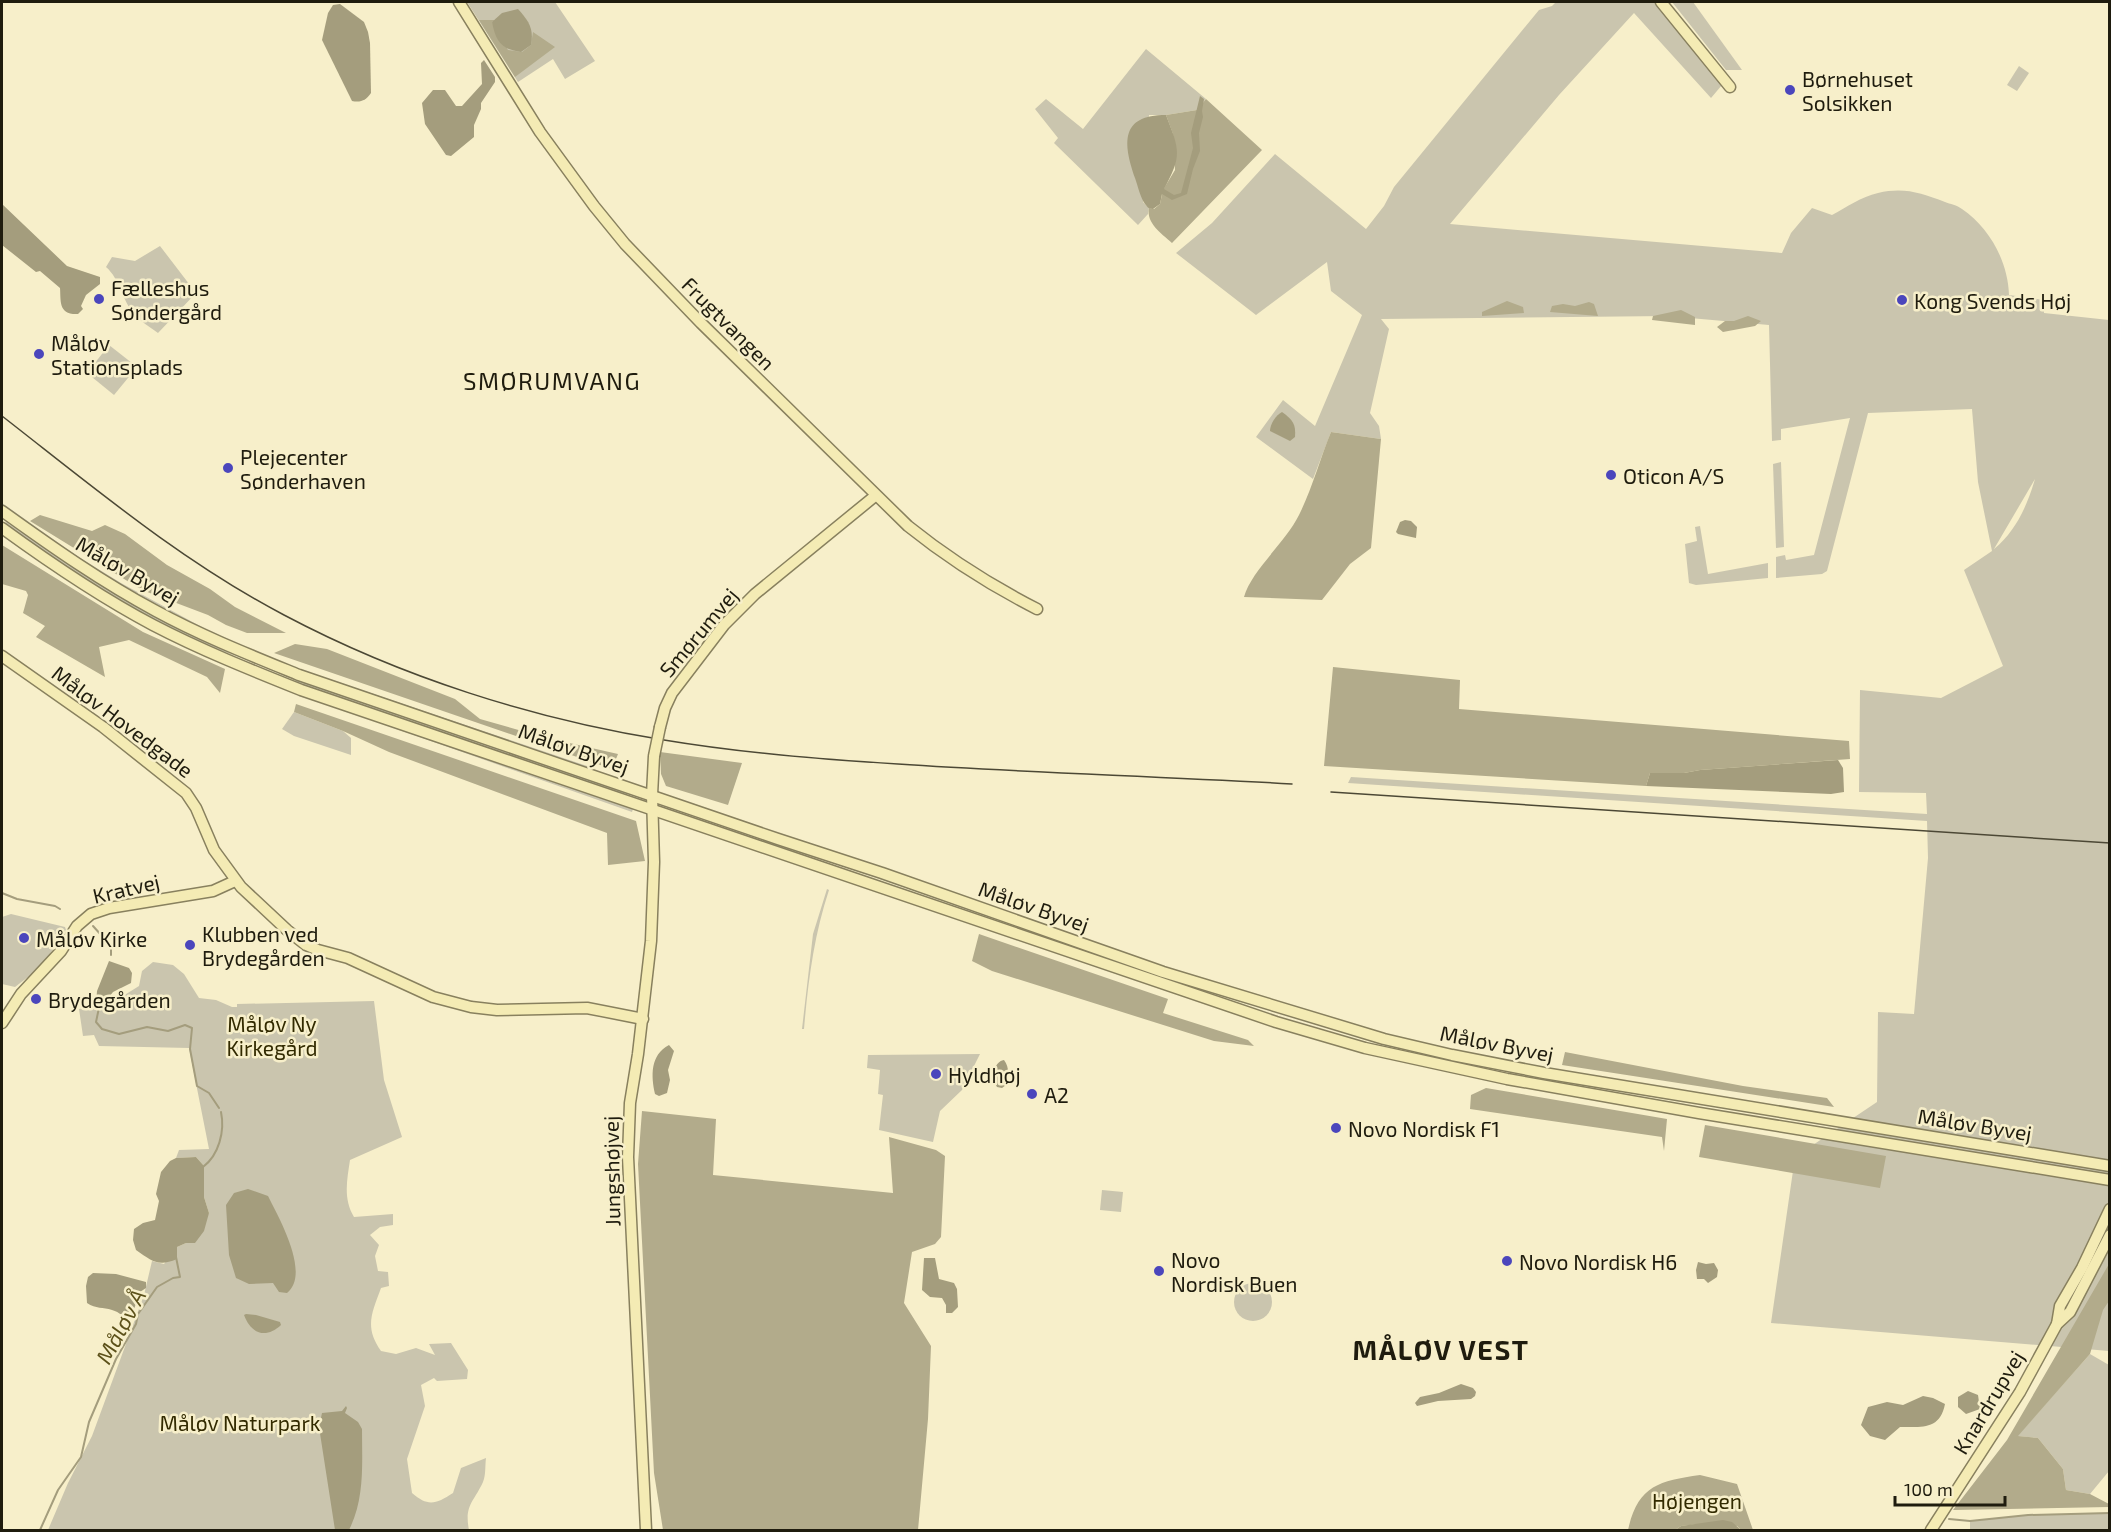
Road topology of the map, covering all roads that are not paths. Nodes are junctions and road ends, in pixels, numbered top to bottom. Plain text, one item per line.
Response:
1 (459, 2) edge
2 (1661, 2) edge
3 (1730, 87) dead end
4 (875, 496) junction
5 (2, 511) edge
6 (2, 528) edge
7 (1037, 609) dead end
8 (2, 656) edge
9 (652, 795) junction
10 (652, 811) junction
11 (836, 867) junction
12 (235, 880) junction
13 (643, 1018) junction
14 (2, 1023) edge
15 (2109, 1166) edge
16 (2109, 1180) edge
17 (2109, 1209) edge
18 (2109, 1235) edge
19 (2057, 1324) junction
20 (646, 1530) edge
21 (1931, 1530) edge

1 - 4 main road, Frugtvangen
2 - 3 main road
4 - 7 main road, Frugtvangen
4 - 9 main road, Smørumvej, bridge
5 - 9 main road, Måløv Byvej
6 - 10 main road, Måløv Byvej
8 - 12 main road, Måløv Hovedgade
9 - 10 main road, Smørumvej
9 - 11 main road, Måløv Byvej
10 - 11 main road, Måløv Byvej
10 - 13 main road, Jungshøjvej
11 - 15 main road, Måløv Byvej
11 - 16 main road, Måløv Byvej
12 - 13 main road, Måløv Hovedgade
12 - 14 main road, Kratvej
13 - 20 main road, Jungshøjvej
17 - 19 main road, Knardrupvej
18 - 19 main road, Knardrupvej
19 - 21 main road, Knardrupvej

